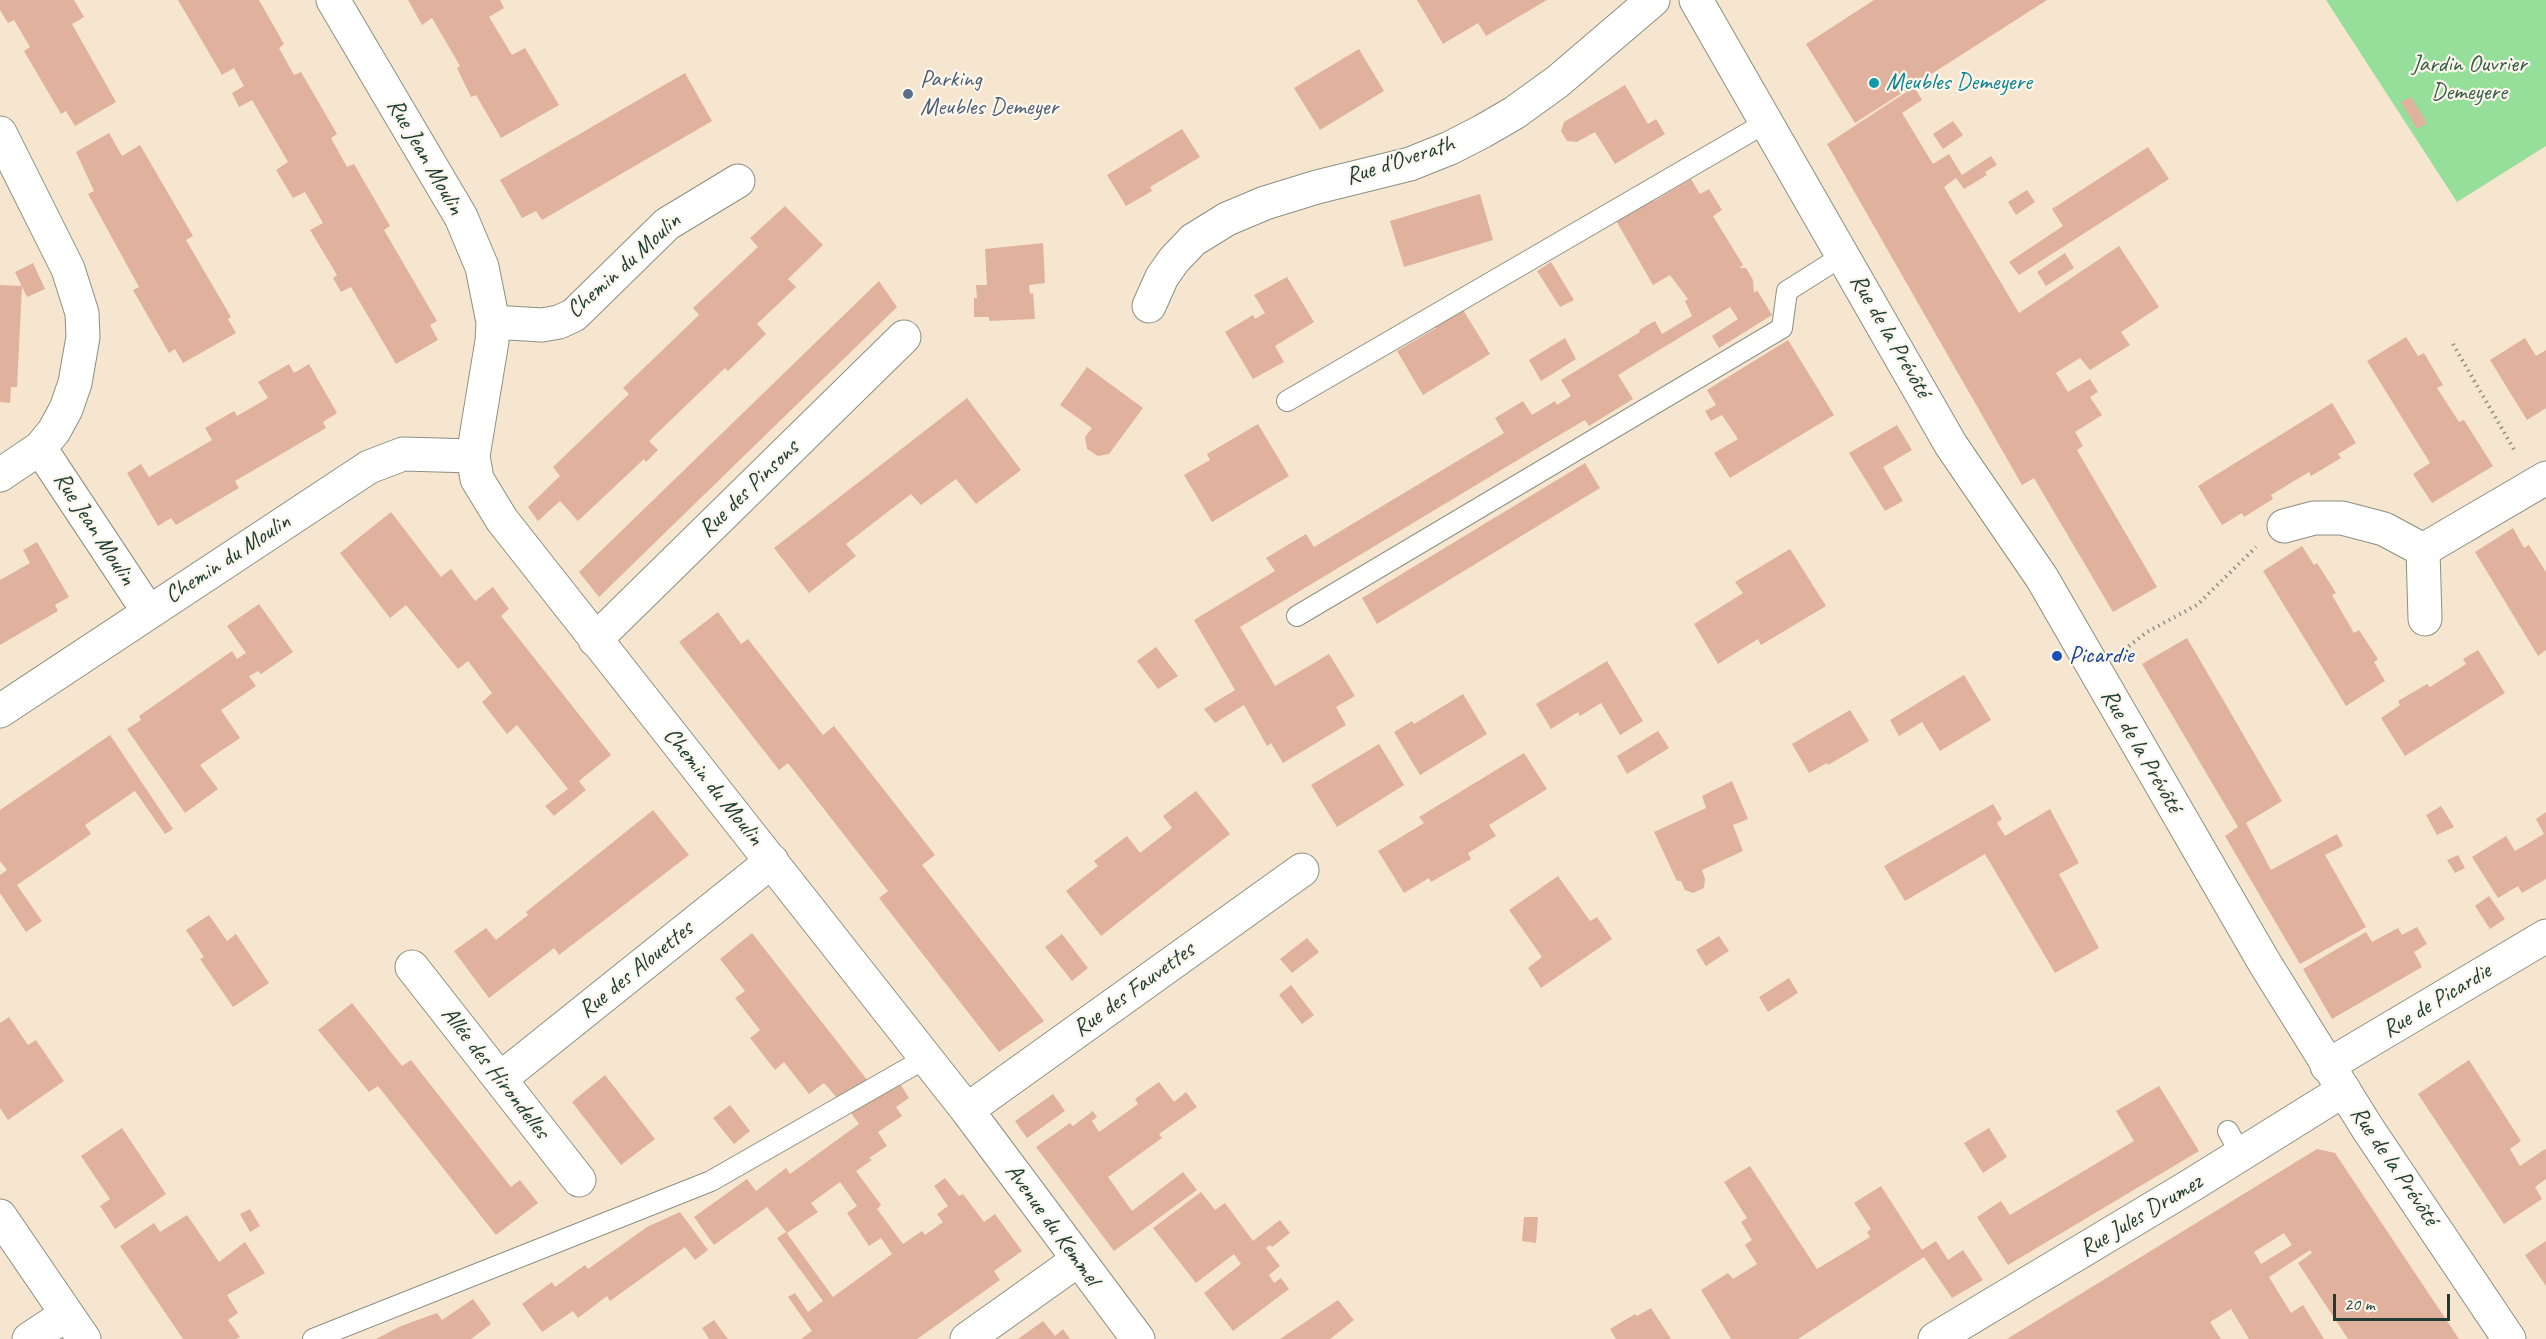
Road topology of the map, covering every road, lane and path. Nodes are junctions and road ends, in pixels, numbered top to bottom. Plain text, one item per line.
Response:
1 (333, 0) edge
2 (1653, 0) edge
3 (1696, 0) edge
4 (1767, 122) junction
5 (0, 133) edge
6 (7, 156) edge
7 (738, 181) dead end
8 (1844, 255) junction
9 (1149, 306) dead end
10 (493, 322) junction
11 (903, 338) dead end
12 (2453, 344) dead end
13 (1287, 401) dead end
14 (40, 448) junction
15 (473, 456) junction
16 (0, 475) edge
17 (2542, 488) edge
18 (2284, 526) joint
19 (2423, 550) junction
20 (148, 611) junction
21 (1297, 616) dead end
22 (2425, 619) dead end
23 (595, 640) junction
24 (2097, 675) junction
25 (0, 711) edge
26 (772, 861) junction
27 (1302, 870) dead end
28 (2546, 936) edge
29 (412, 967) dead end
30 (926, 1058) junction
31 (2336, 1078) junction
32 (500, 1079) junction
33 (967, 1110) junction
34 (579, 1180) dead end
35 (0, 1216) edge
36 (1078, 1260) junction
37 (75, 1326) edge
38 (29, 1339) edge
39 (313, 1339) edge
40 (967, 1339) edge
41 (1138, 1339) edge
42 (1935, 1339) edge
43 (2509, 1339) edge

1 - 10 street, Rue Jean Moulin
2 - 9 street, Rue d'Overath
3 - 4 street, Rue de la Prévôté
4 - 8 street, Rue de la Prévôté
4 - 13 lane
5 - 6 street, Rue Jean Moulin
6 - 14 street, Rue Jean Moulin
7 - 10 street, Chemin du Moulin
8 - 21 lane
8 - 24 street, Rue de la Prévôté
10 - 15 street, Chemin du Moulin
11 - 23 street, Rue des Pinsons
12 - 17 path
14 - 16 street, Rue Jean Moulin
14 - 20 street, Rue Jean Moulin
15 - 20 street, Chemin du Moulin
15 - 23 street, Chemin du Moulin
17 - 19 street
18 - 19 street
18 - 24 path
19 - 22 street
20 - 25 street, Chemin du Moulin
23 - 26 street, Chemin du Moulin
24 - 31 street, Rue de la Prévôté
26 - 30 street, Chemin du Moulin
26 - 32 street, Rue des Alouettes
27 - 33 street, Rue des Fauvettes
28 - 31 street, Rue de Picardie
29 - 32 street, Allée des Hirondelles
30 - 33 street, Chemin du Moulin
30 - 39 lane
31 - 42 street, Rue Jules Drumez
31 - 43 street, Rue de la Prévôté
32 - 34 street, Allée des Hirondelles
33 - 36 street, Avenue du Kemmel
35 - 37 street
36 - 40 street
36 - 41 street, Avenue du Kemmel
37 - 38 street

